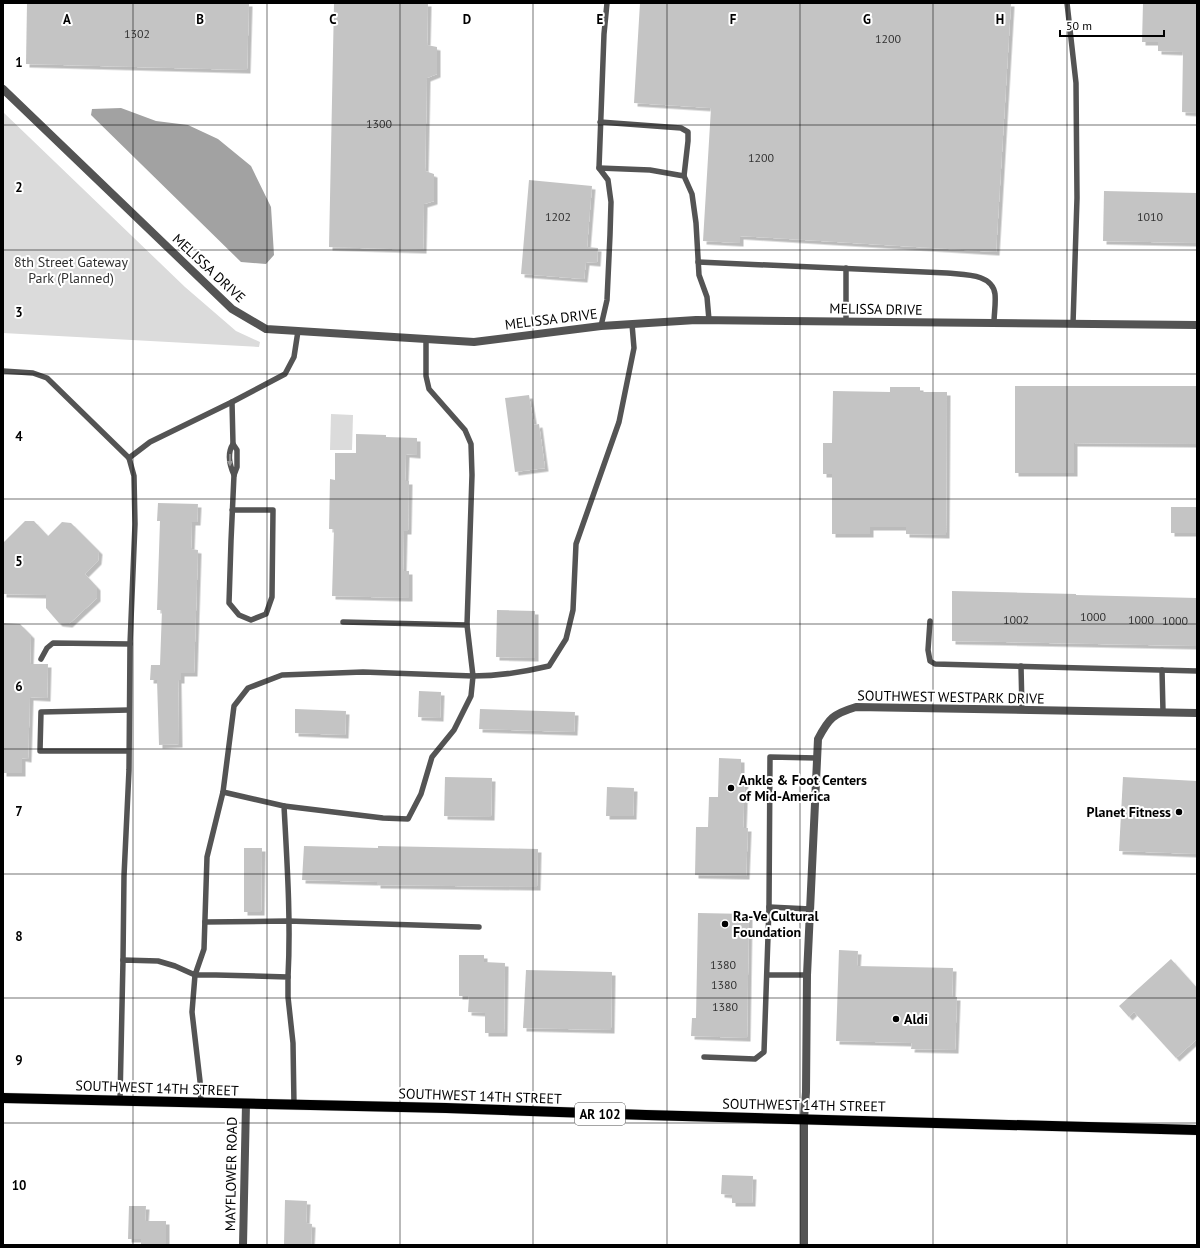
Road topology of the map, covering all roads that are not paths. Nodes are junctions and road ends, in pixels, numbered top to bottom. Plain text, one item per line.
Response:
1 (607, 3) edge
2 (1067, 3) edge
3 (3, 89) edge
4 (600, 122) junction
5 (599, 168) junction
6 (684, 176) junction
7 (698, 262) junction
8 (846, 268) junction
9 (709, 320) junction
10 (846, 322) junction
11 (994, 323) junction
12 (632, 324) junction
13 (1073, 324) junction
14 (1197, 325) edge
15 (601, 326) junction
16 (298, 331) junction
17 (426, 339) junction
18 (3, 371) edge
19 (232, 402) junction
20 (129, 458) junction
21 (232, 510) junction
22 (930, 621) dead end
23 (343, 622) dead end
24 (467, 625) junction
25 (130, 644) junction
26 (41, 659) dead end
27 (1021, 666) junction
28 (1162, 670) junction
29 (1197, 671) edge
30 (473, 676) junction
31 (129, 710) junction
32 (1022, 710) junction
33 (1163, 712) junction
34 (1197, 713) edge
35 (128, 751) junction
36 (817, 758) junction
37 (223, 792) junction
38 (284, 806) junction
39 (769, 907) junction
40 (810, 909) junction
41 (288, 921) junction
42 (205, 922) junction
43 (479, 927) dead end
44 (123, 960) junction
45 (767, 974) junction
46 (195, 975) junction
47 (807, 975) junction
48 (288, 977) junction
49 (704, 1057) dead end
50 (3, 1098) edge
51 (120, 1100) junction
52 (201, 1103) junction
53 (246, 1104) junction
54 (294, 1105) junction
55 (804, 1120) junction
56 (1197, 1130) edge
57 (243, 1245) edge
58 (804, 1245) edge

1 - 4 lane
2 - 13 lane
3 - 16 street, MELISSA DRIVE
4 - 5 lane
4 - 6 lane
5 - 6 lane
5 - 15 lane
6 - 7 lane
7 - 8 lane
7 - 9 lane
8 - 10 lane
8 - 11 lane
9 - 10 street, MELISSA DRIVE
9 - 12 street, MELISSA DRIVE
10 - 11 street, MELISSA DRIVE
11 - 13 street, MELISSA DRIVE
12 - 15 street, MELISSA DRIVE
12 - 30 lane
13 - 14 street, MELISSA DRIVE
15 - 17 street, MELISSA DRIVE
16 - 17 street, MELISSA DRIVE
16 - 19 lane
17 - 24 lane
18 - 20 lane
19 - 20 lane
19 - 21 lane
20 - 25 lane
21 - 21 lane
22 - 27 lane
23 - 24 lane
24 - 30 lane
25 - 26 lane
25 - 31 lane
27 - 28 lane
27 - 32 lane
28 - 29 lane
28 - 33 lane
30 - 37 lane
30 - 38 lane
31 - 35 lane
31 - 35 lane
32 - 33 street, SOUTHWEST WESTPARK DRIVE
32 - 36 street, SOUTHWEST WESTPARK DRIVE
33 - 34 street, SOUTHWEST WESTPARK DRIVE
35 - 44 lane
36 - 39 lane
36 - 40 street, SOUTHWEST WESTPARK DRIVE
37 - 38 lane
37 - 42 lane
38 - 41 lane
39 - 40 lane
39 - 45 lane
40 - 47 street, SOUTHWEST WESTPARK DRIVE
41 - 42 lane
41 - 43 lane
41 - 48 lane
42 - 46 lane
44 - 46 lane
44 - 51 lane
45 - 47 lane
45 - 49 lane
46 - 48 lane
46 - 52 lane
47 - 55 street, SOUTHWEST WESTPARK DRIVE
48 - 54 lane
50 - 51 main road, SOUTHWEST 14TH STREET / AR 102
51 - 52 main road, SOUTHWEST 14TH STREET / AR 102
52 - 53 main road, SOUTHWEST 14TH STREET / AR 102
53 - 54 main road, SOUTHWEST 14TH STREET / AR 102
53 - 57 street, MAYFLOWER ROAD
54 - 55 main road, SOUTHWEST 14TH STREET / AR 102
55 - 56 main road, SOUTHWEST 14TH STREET / AR 102
55 - 58 street, SOUTHWEST WESTPARK DRIVE

